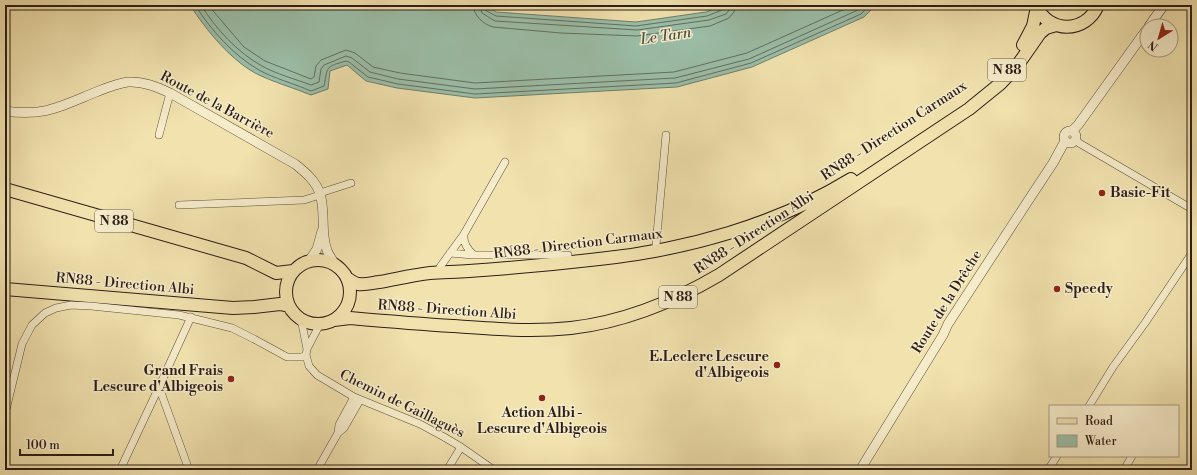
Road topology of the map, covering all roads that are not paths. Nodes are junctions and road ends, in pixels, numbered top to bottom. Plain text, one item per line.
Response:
1 (1164, 5) edge
2 (1037, 6) edge
3 (1098, 7) edge
4 (1155, 18) edge
5 (1056, 25) junction
6 (1139, 40) edge
7 (170, 93) junction
8 (5, 110) edge
9 (159, 135) dead end
10 (666, 135) dead end
11 (1070, 139) junction
12 (505, 162) dead end
13 (863, 172) junction
14 (352, 183) dead end
15 (5, 189) edge
16 (320, 194) junction
17 (179, 205) dead end
18 (1192, 209) edge
19 (323, 228) junction
20 (464, 234) junction
21 (656, 245) junction
22 (450, 252) junction
23 (1192, 254) edge
24 (474, 255) junction
25 (568, 255) junction
26 (309, 261) junction
27 (334, 264) junction
28 (440, 266) junction
29 (293, 271) junction
30 (348, 278) junction
31 (377, 282) junction
32 (5, 289) edge
33 (289, 306) junction
34 (191, 317) junction
35 (301, 319) junction
36 (334, 320) junction
37 (320, 324) junction
38 (306, 352) junction
39 (159, 387) junction
40 (357, 398) junction
41 (1090, 405) edge
42 (5, 414) edge
43 (461, 446) junction
44 (1056, 457) edge
45 (1131, 457) edge
46 (120, 470) edge
47 (189, 470) edge
48 (317, 470) edge
49 (447, 470) edge
50 (494, 470) edge
51 (860, 470) edge
52 (1048, 470) edge
53 (1124, 470) edge

1 - 4 street
2 - 5 main road
2 - 13 main road, RN88 - Direction Carmaux / N 88
3 - 5 main road
5 - 36 main road, RN88 - Direction Albi / N 88
6 - 11 street, Route de la Drêche
7 - 8 street, Route de la Barrière
7 - 9 street
7 - 16 street, Route de la Barrière
10 - 21 street
11 - 18 street
11 - 51 street, Route de la Drêche
12 - 20 street
13 - 21 main road
13 - 31 main road, RN88 - Direction Carmaux / N 88
14 - 16 street
15 - 29 main road, N 88
16 - 17 street
16 - 19 street, Route de la Barrière
19 - 26 street, Route de la Barrière
19 - 27 street, Route de la Barrière
20 - 22 street
20 - 24 street
21 - 25 main road
22 - 24 street
22 - 28 street
23 - 41 street
24 - 25 street
25 - 28 main road
26 - 27 main road
26 - 29 main road
27 - 30 main road
28 - 31 main road
29 - 33 main road
30 - 31 main road, RN88 - Direction Carmaux / N 88
30 - 36 main road
32 - 33 main road, RN88 - Direction Albi
33 - 35 main road
34 - 38 street
34 - 39 street
34 - 42 street
35 - 37 main road
35 - 38 street, Chemin de Gaillaguès
36 - 37 main road
37 - 38 street
38 - 40 street, Chemin de Gaillaguès
39 - 46 street
39 - 47 street
40 - 43 street, Chemin de Gaillaguès
40 - 48 street
43 - 49 street
43 - 50 street, Chemin de Gaillaguès
44 - 52 street
45 - 53 street

